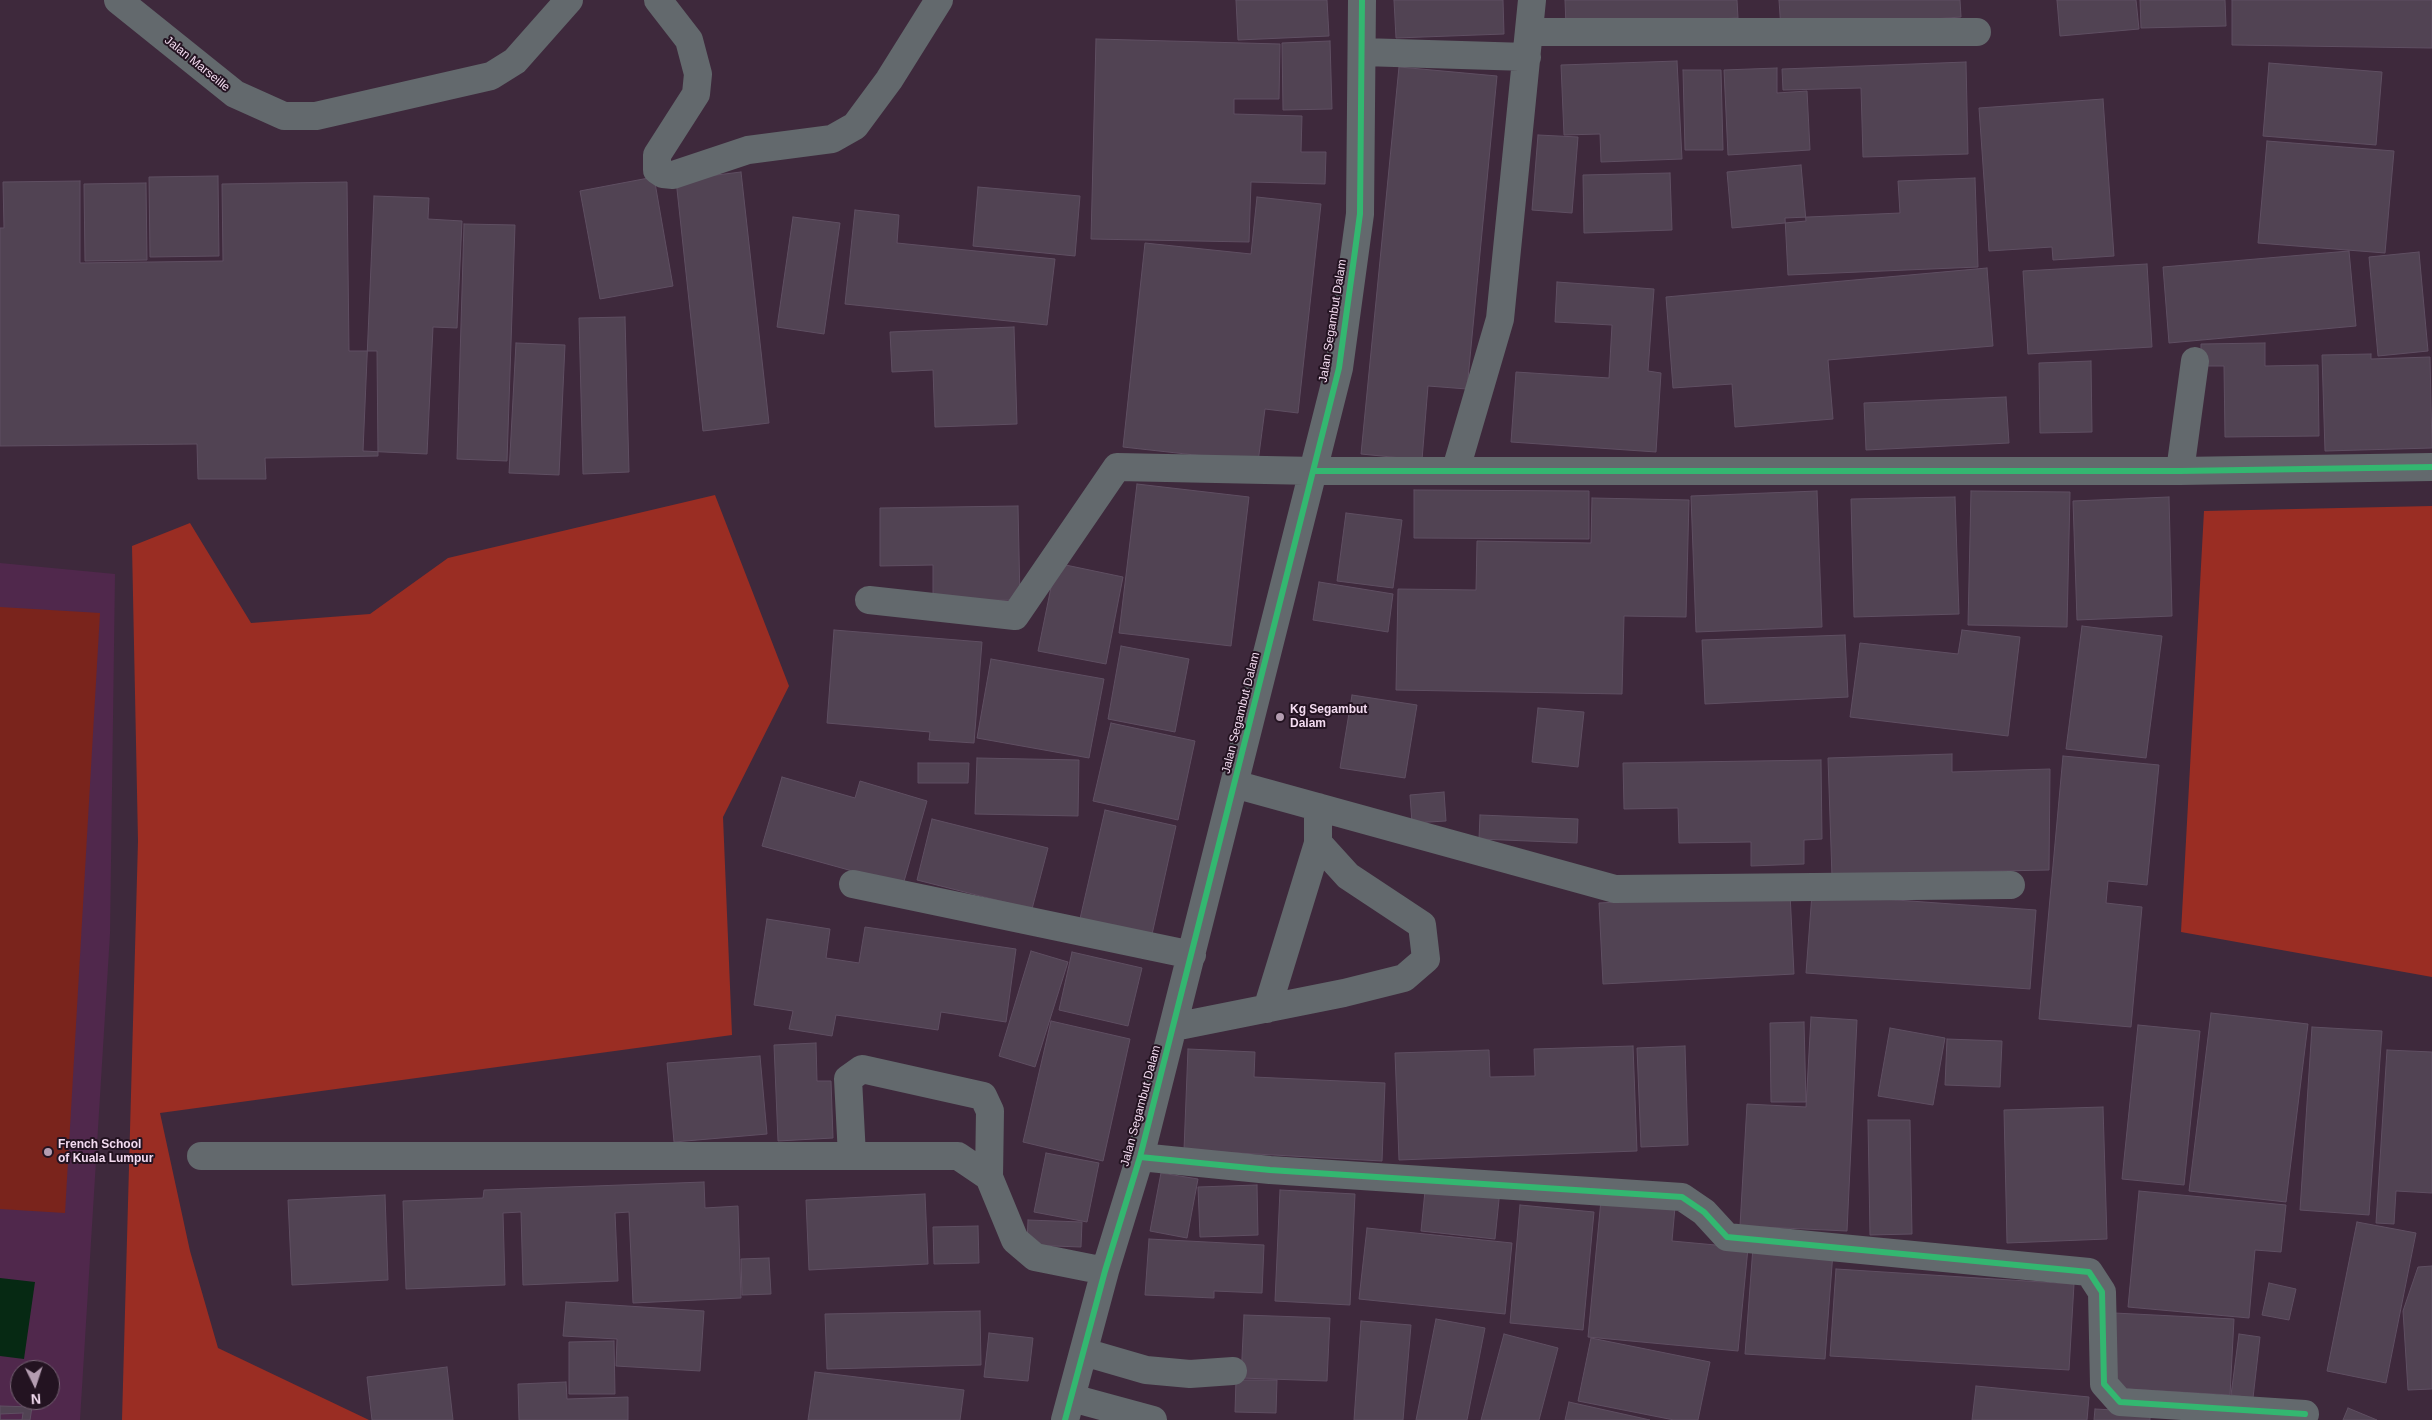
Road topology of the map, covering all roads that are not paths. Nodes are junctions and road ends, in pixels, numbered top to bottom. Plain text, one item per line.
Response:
1 (118, 0) edge
2 (569, 0) edge
3 (658, 0) edge
4 (939, 0) edge
5 (1362, 0) edge
6 (1532, 0) edge
7 (1977, 32) dead end
8 (1528, 45) junction
9 (1362, 52) junction
10 (2195, 361) dead end
11 (2432, 467) edge
12 (1456, 469) junction
13 (1315, 471) junction
14 (2180, 471) junction
15 (869, 600) dead end
16 (1234, 784) junction
17 (1318, 807) junction
18 (1318, 843) junction
19 (853, 884) dead end
20 (2011, 885) dead end
21 (1192, 955) junction
22 (1266, 1009) junction
23 (1174, 1027) junction
24 (201, 1156) dead end
25 (852, 1156) junction
26 (1140, 1157) junction
27 (988, 1177) junction
28 (1105, 1271) junction
29 (1084, 1352) junction
30 (1233, 1371) dead end
31 (1068, 1409) edge
32 (2162, 1412) edge
33 (2305, 1414) dead end
34 (1153, 1420) edge

1 - 2 street, Jalan Marseille
3 - 4 street
5 - 9 street, Jalan Segambut Dalam
6 - 8 street
7 - 8 street
8 - 9 street
8 - 12 street
9 - 13 street, Jalan Segambut Dalam
10 - 14 street
11 - 14 street
12 - 13 street
12 - 14 street
13 - 15 street
13 - 16 street, Jalan Segambut Dalam
16 - 17 street
16 - 21 street, Jalan Segambut Dalam
17 - 18 street
17 - 20 street
18 - 22 street
18 - 22 street
19 - 21 street
21 - 23 street, Jalan Segambut Dalam
22 - 23 street
23 - 26 street, Jalan Segambut Dalam
24 - 25 street
25 - 27 street
25 - 27 street
26 - 28 street, Jalan Segambut Dalam
26 - 32 street
27 - 28 street
28 - 29 street, Jalan Segambut Dalam
29 - 30 street
29 - 31 street, Jalan Segambut Dalam
31 - 34 street
32 - 33 street

